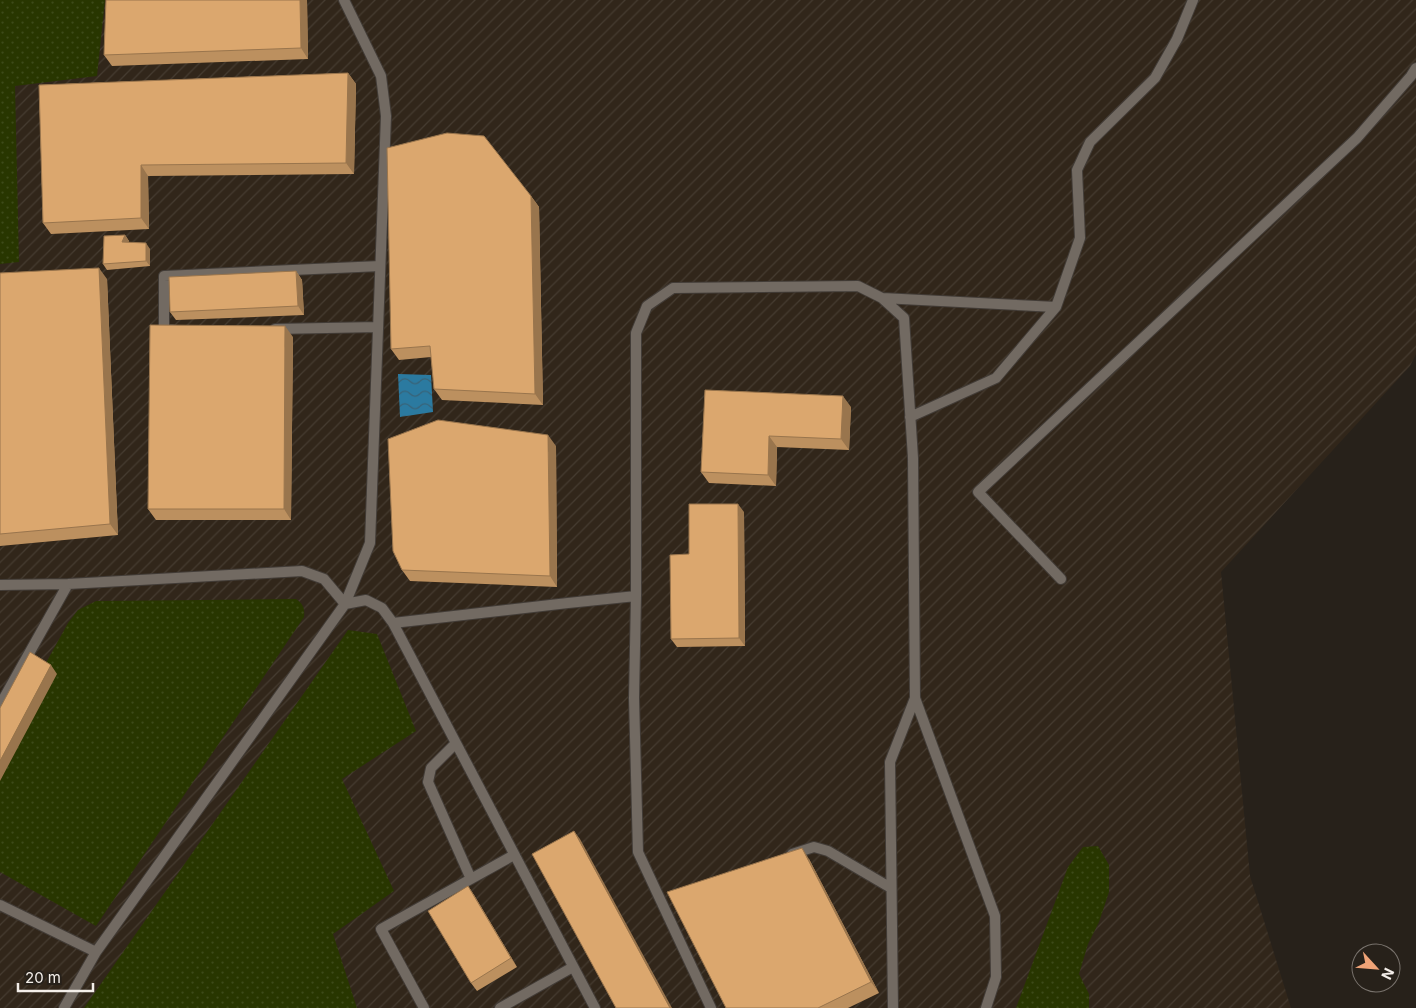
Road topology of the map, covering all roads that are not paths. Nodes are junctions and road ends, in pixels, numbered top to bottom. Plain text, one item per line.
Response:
1 (344, 0) edge
2 (1193, 0) edge
3 (1416, 68) edge
4 (380, 266) junction
5 (882, 298) junction
6 (1056, 307) junction
7 (378, 328) junction
8 (261, 329) edge
9 (183, 330) edge
10 (910, 417) junction
11 (1061, 579) dead end
12 (68, 584) junction
13 (0, 585) edge
14 (636, 596) junction
15 (345, 604) junction
16 (393, 624) junction
17 (915, 698) junction
18 (0, 706) edge
19 (456, 743) junction
20 (514, 855) junction
21 (778, 859) edge
22 (471, 879) junction
23 (892, 888) junction
24 (0, 905) edge
25 (96, 952) junction
26 (573, 967) junction
27 (64, 1008) edge
28 (424, 1008) edge
29 (500, 1008) edge
30 (594, 1008) edge
31 (711, 1008) edge
32 (893, 1008) edge
33 (986, 1008) edge

1 - 4 lane
2 - 6 lane
3 - 11 lane
4 - 7 lane
4 - 9 lane
5 - 6 lane
5 - 10 lane
5 - 14 lane
6 - 10 lane
7 - 8 lane
7 - 15 lane
10 - 17 lane
12 - 13 lane
12 - 15 lane
12 - 18 lane
14 - 16 lane
14 - 31 lane
15 - 16 lane
15 - 25 lane
16 - 19 lane
17 - 23 lane
17 - 33 lane
19 - 20 lane
19 - 22 lane
20 - 22 lane
20 - 26 lane
21 - 23 lane
22 - 28 lane
23 - 32 lane
24 - 25 lane
25 - 27 lane
26 - 29 lane
26 - 30 lane

